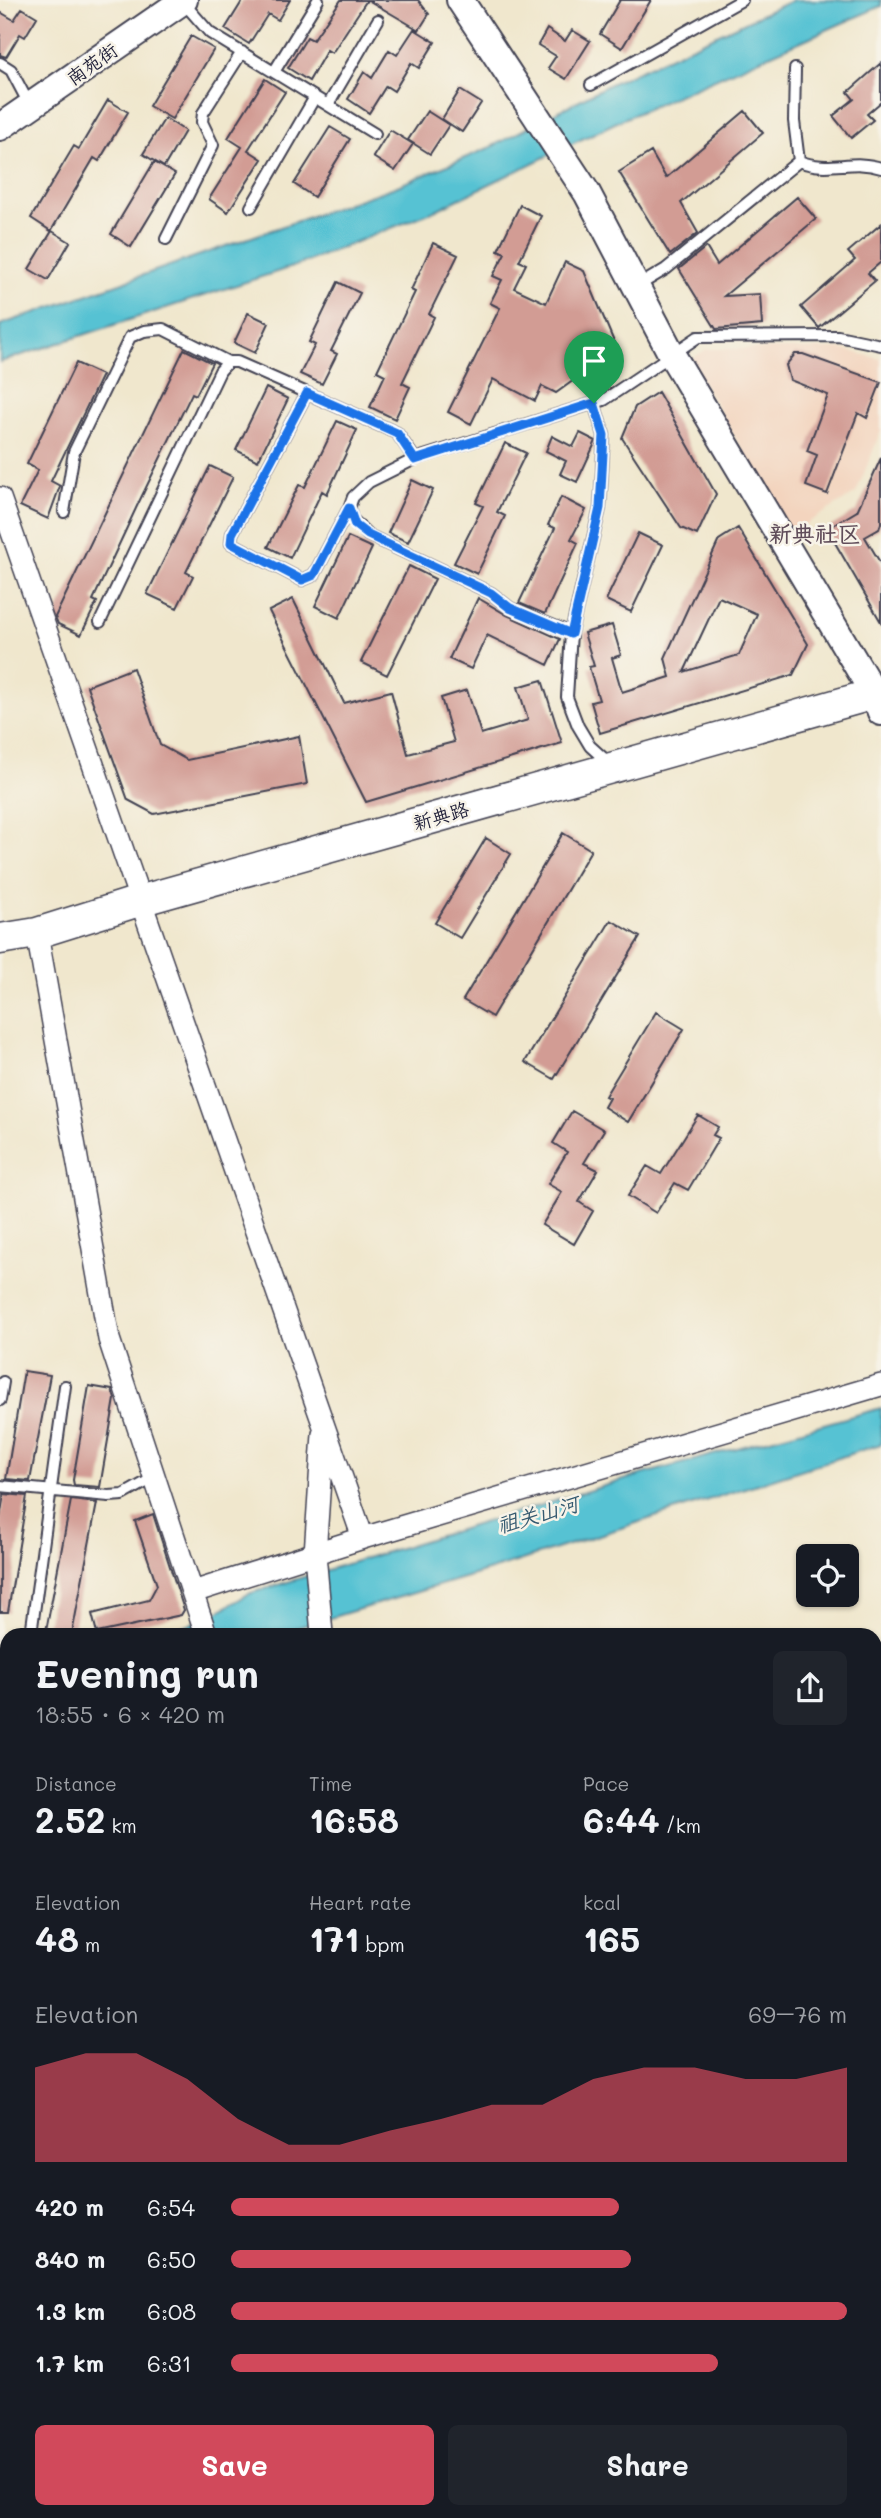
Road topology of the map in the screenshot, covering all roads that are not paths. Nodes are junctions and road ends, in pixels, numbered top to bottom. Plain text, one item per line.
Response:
1 (318, 0) edge
2 (460, 0) edge
3 (743, 0) edge
4 (183, 1) edge
5 (378, 20) dead end
6 (242, 52) junction
7 (0, 63) edge
8 (795, 69) dead end
9 (274, 72) junction
10 (591, 85) dead end
11 (315, 97) junction
12 (328, 105) junction
13 (30, 106) junction
14 (0, 127) edge
15 (375, 134) dead end
16 (799, 161) junction
17 (881, 168) edge
18 (251, 207) dead end
19 (166, 239) dead end
20 (636, 287) junction
21 (881, 345) edge
22 (672, 355) junction
23 (228, 362) junction
24 (307, 393) junction
25 (594, 403) junction
26 (415, 460) junction
27 (0, 498) edge
28 (349, 508) junction
29 (64, 512) dead end
30 (100, 622) dead end
31 (571, 634) junction
32 (879, 700) edge
33 (614, 768) junction
34 (139, 901) junction
35 (37, 933) junction
36 (0, 939) edge
37 (4, 1382) dead end
38 (881, 1384) edge
39 (65, 1386) dead end
40 (0, 1400) edge
41 (323, 1426) junction
42 (155, 1477) junction
43 (0, 1486) edge
44 (51, 1491) junction
45 (363, 1538) junction
46 (316, 1561) junction
47 (196, 1602) junction
48 (32, 1628) edge
49 (204, 1628) edge
50 (322, 1628) edge

1 - 9 lane
2 - 20 street
3 - 10 lane
4 - 6 lane
4 - 13 street, 南苑街
5 - 12 lane
6 - 9 lane
6 - 19 lane
7 - 13 lane
8 - 16 lane
9 - 11 lane
11 - 12 lane
11 - 18 lane
12 - 15 lane
13 - 14 street, 南苑街
16 - 17 lane
16 - 20 lane
20 - 22 street
21 - 22 lane
22 - 25 lane
22 - 32 street
23 - 24 lane
23 - 29 lane
23 - 30 lane
24 - 26 lane
24 - 28 lane
25 - 26 lane
25 - 31 lane
26 - 28 lane
27 - 34 street
28 - 31 lane
31 - 33 lane
32 - 33 main road, 新典路
33 - 34 main road, 新典路
34 - 35 main road, 新典路
34 - 41 street
35 - 36 main road, 新典路
35 - 42 street
37 - 40 lane
38 - 45 street
39 - 44 lane
41 - 45 street
41 - 46 street
42 - 44 lane
42 - 47 street
43 - 44 lane
44 - 48 lane
45 - 46 street
46 - 47 street
46 - 50 street
47 - 49 street

